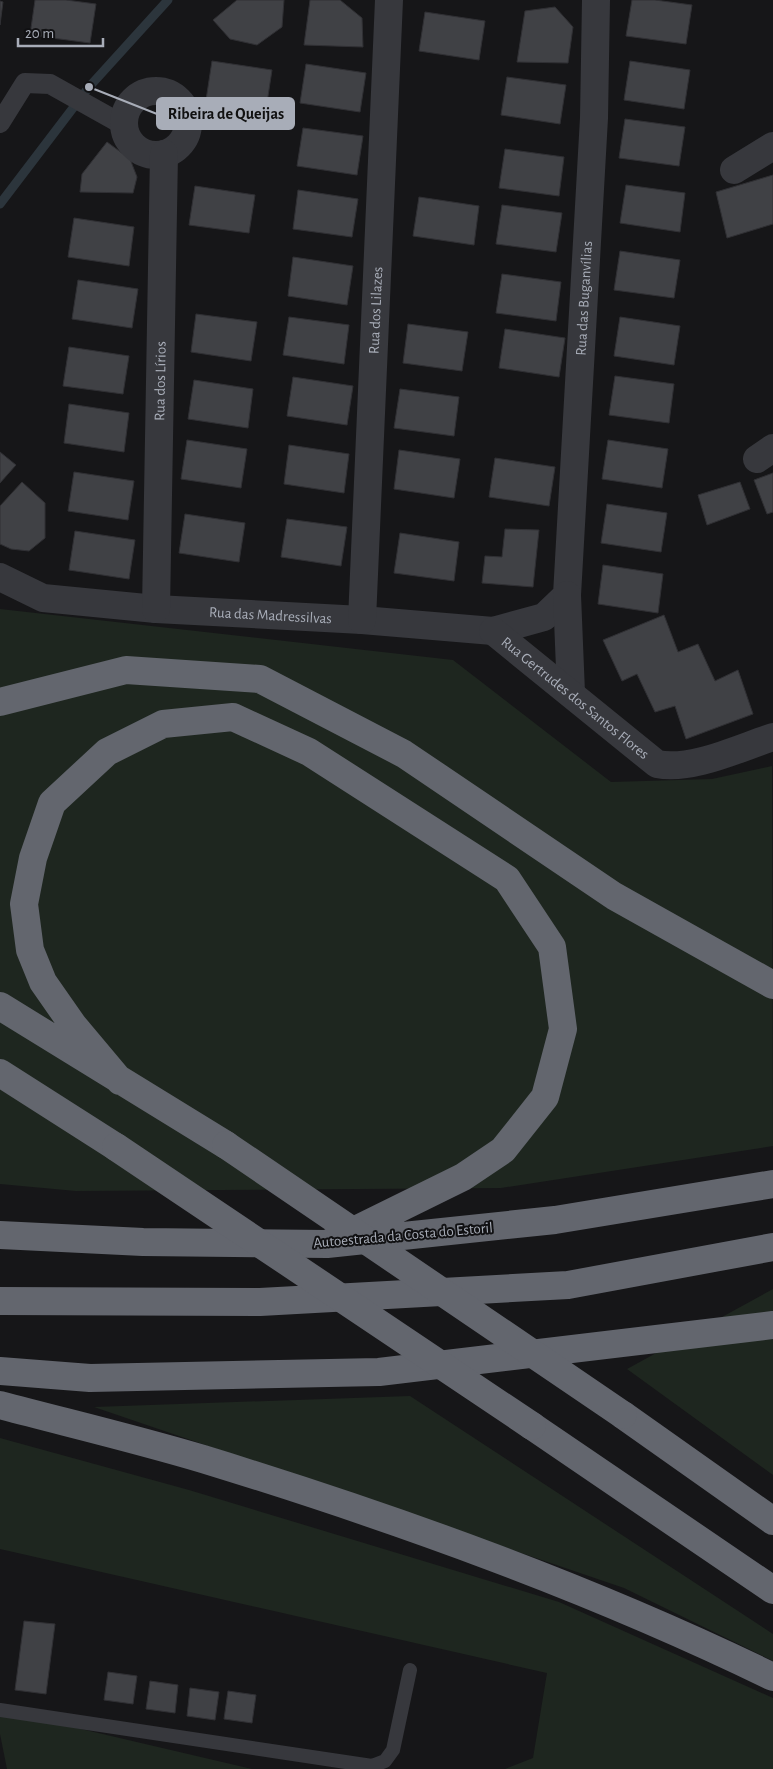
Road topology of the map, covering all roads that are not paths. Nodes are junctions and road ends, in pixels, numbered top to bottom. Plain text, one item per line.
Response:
1 (389, 0) edge
2 (596, 0) edge
3 (0, 123) edge
4 (125, 126) junction
5 (773, 146) edge
6 (164, 154) junction
7 (734, 170) dead end
8 (0, 577) edge
9 (567, 596) junction
10 (156, 609) junction
11 (362, 620) junction
12 (494, 631) junction
13 (570, 693) junction
14 (0, 702) edge
15 (773, 738) edge
16 (773, 985) edge
17 (0, 1006) edge
18 (0, 1073) edge
19 (120, 1081) junction
20 (773, 1184) edge
21 (0, 1235) edge
22 (327, 1244) junction
23 (773, 1247) edge
24 (0, 1301) edge
25 (773, 1325) edge
26 (0, 1372) edge
27 (0, 1405) edge
28 (773, 1521) edge
29 (773, 1590) edge
30 (410, 1670) dead end
31 (773, 1677) edge
32 (0, 1710) edge

1 - 11 street, Rua dos Lilazes
2 - 9 street, Rua das Buganvílias
3 - 4 street
4 - 6 street
4 - 6 street
5 - 7 street
6 - 10 street, Rua dos Lírios
8 - 10 street, Rua das Madressilvas
9 - 12 street, Rua das Madressilvas
9 - 13 street, Rua das Buganvílias
10 - 11 street, Rua das Madressilvas
11 - 12 street, Rua das Madressilvas
12 - 13 street, Rua Gertrudes dos Santos Flores
13 - 15 street, Rua Gertrudes dos Santos Flores
14 - 16 highway
17 - 19 highway
18 - 29 highway, bridge
19 - 22 highway
19 - 28 highway, bridge
20 - 22 highway, Autoestrada da Costa do Estoril
21 - 22 highway, Autoestrada da Costa do Estoril
23 - 24 highway
25 - 26 highway
27 - 31 highway
30 - 32 lane

